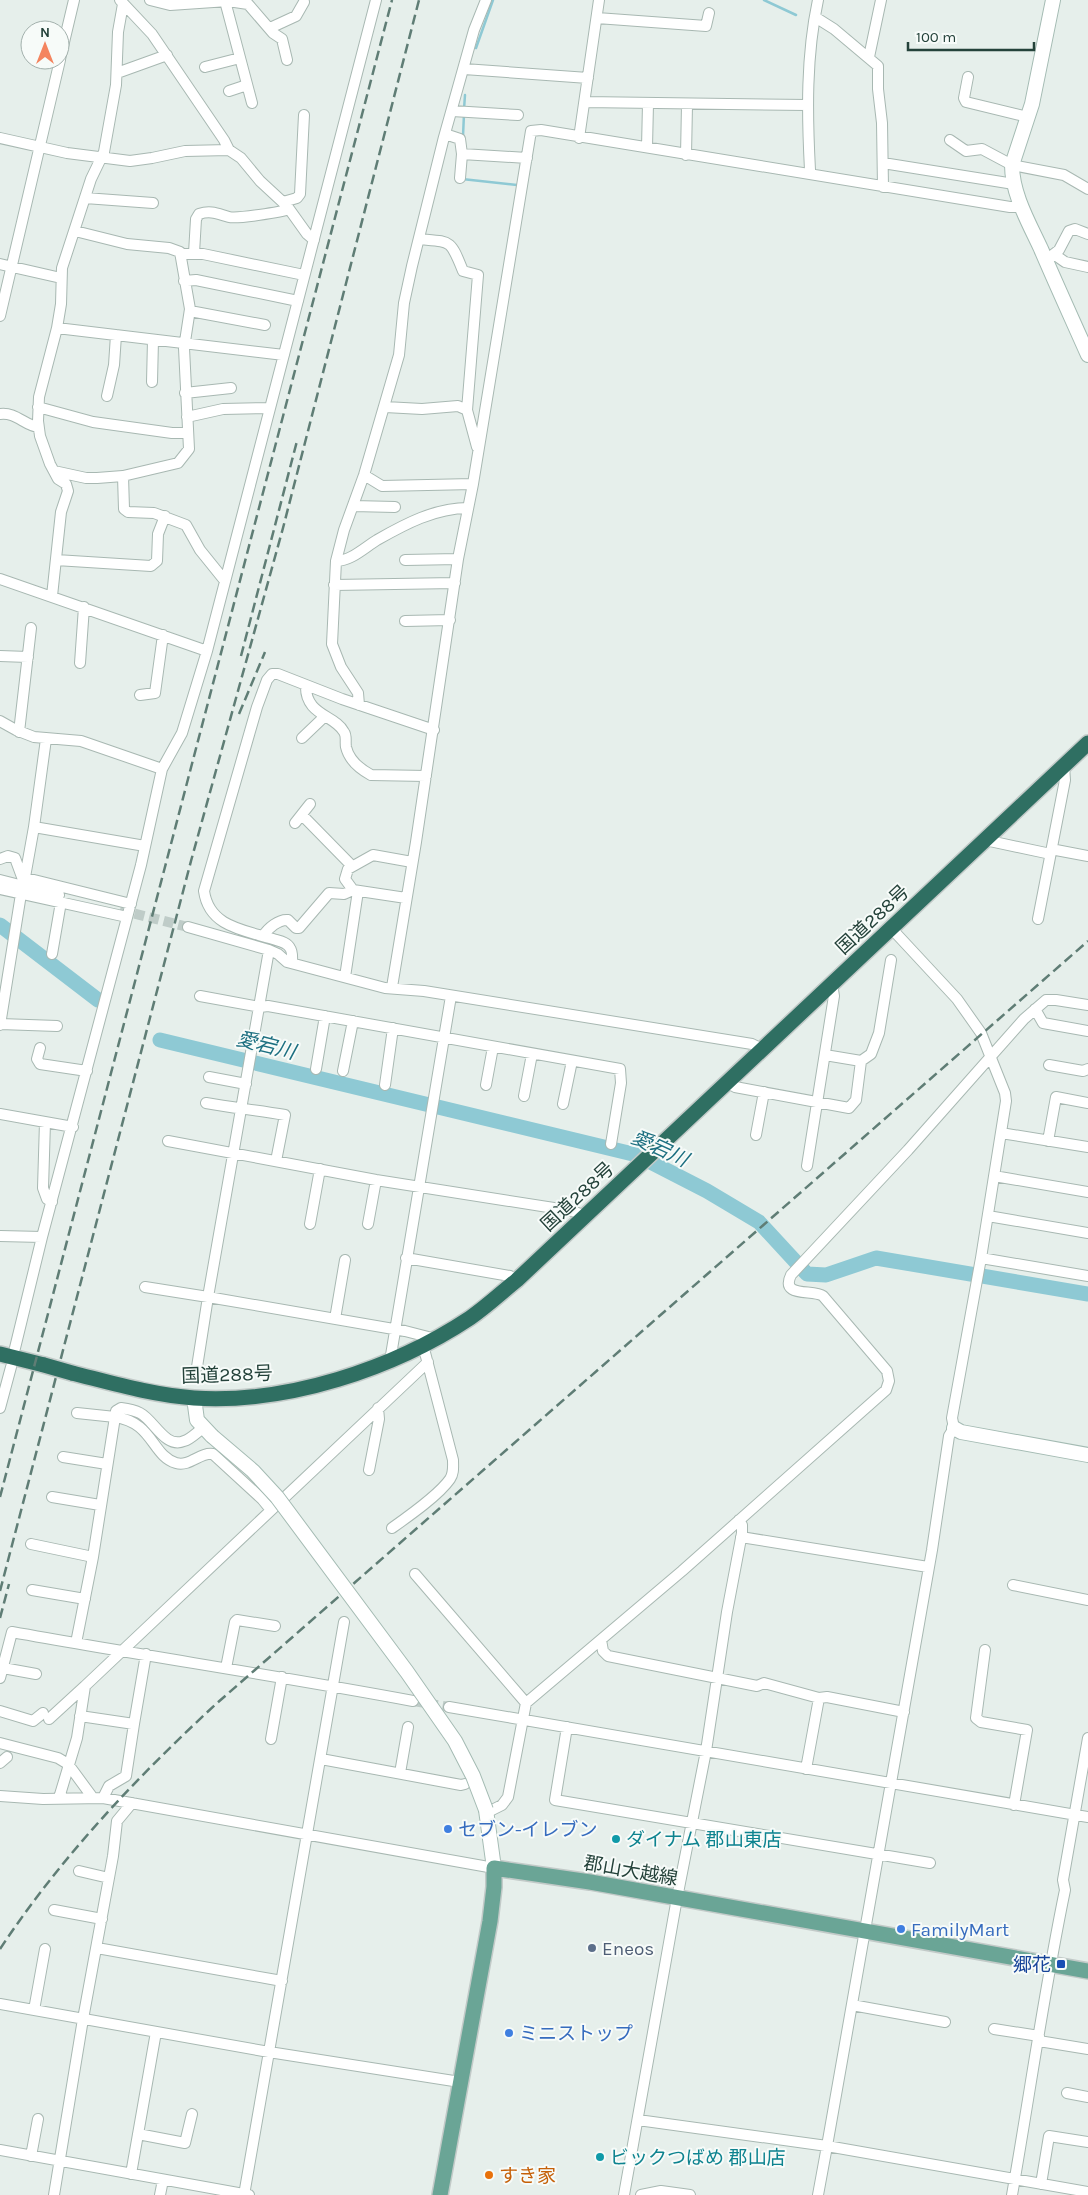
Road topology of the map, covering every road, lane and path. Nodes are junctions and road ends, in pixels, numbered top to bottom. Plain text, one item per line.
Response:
1 (74, 0) edge
2 (150, 0) edge
3 (376, 0) edge
4 (486, 0) edge
5 (599, 0) edge
6 (818, 0) edge
7 (881, 0) edge
8 (1053, 0) edge
9 (225, 1) junction
10 (121, 2) edge
11 (304, 2) dead end
12 (709, 13) dead end
13 (815, 17) junction
14 (597, 18) junction
15 (69, 20) edge
16 (270, 28) junction
17 (167, 55) junction
18 (869, 57) junction
19 (240, 58) junction
20 (287, 60) dead end
21 (205, 67) dead end
22 (464, 69) junction
23 (57, 70) edge
24 (117, 72) junction
25 (968, 77) dead end
26 (588, 78) junction
27 (247, 85) junction
28 (229, 91) dead end
29 (585, 102) junction
30 (252, 103) dead end
31 (648, 104) junction
32 (687, 105) junction
33 (807, 105) junction
34 (452, 111) junction
35 (304, 115) dead end
36 (518, 115) dead end
37 (1028, 117) junction
38 (445, 134) junction
39 (579, 138) junction
40 (950, 140) dead end
41 (0, 141) edge
42 (39, 147) junction
43 (647, 147) junction
44 (228, 150) junction
45 (462, 154) junction
46 (686, 155) junction
47 (526, 158) junction
48 (101, 159) junction
49 (883, 163) junction
50 (1012, 165) junction
51 (810, 170) dead end
52 (460, 178) dead end
53 (1014, 184) junction
54 (883, 187) junction
55 (1088, 189) edge
56 (85, 198) junction
57 (153, 204) dead end
58 (286, 206) junction
59 (1023, 207) junction
60 (74, 231) junction
61 (1088, 234) edge
62 (418, 239) junction
63 (314, 240) junction
64 (194, 253) junction
65 (180, 254) junction
66 (1050, 258) junction
67 (0, 264) edge
68 (12, 267) junction
69 (1088, 267) edge
70 (304, 275) junction
71 (61, 278) junction
72 (184, 281) junction
73 (298, 301) junction
74 (190, 311) junction
75 (0, 316) edge
76 (265, 325) dead end
77 (57, 328) junction
78 (116, 335) junction
79 (152, 340) junction
80 (185, 343) junction
81 (284, 355) junction
82 (1088, 355) edge
83 (152, 382) dead end
84 (231, 388) dead end
85 (185, 393) junction
86 (106, 396) dead end
87 (38, 407) junction
88 (385, 407) junction
89 (270, 408) junction
90 (467, 410) junction
91 (0, 414) edge
92 (187, 417) junction
93 (38, 427) junction
94 (188, 433) junction
95 (478, 450) junction
96 (54, 471) junction
97 (364, 475) junction
98 (123, 476) junction
99 (473, 484) junction
100 (353, 506) junction
101 (396, 507) dead end
102 (468, 508) junction
103 (165, 516) junction
104 (458, 559) junction
105 (56, 560) junction
106 (406, 560) dead end
107 (336, 561) junction
108 (0, 579) edge
109 (225, 581) junction
110 (455, 583) junction
111 (334, 585) junction
112 (52, 596) junction
113 (84, 607) junction
114 (450, 620) junction
115 (405, 621) dead end
116 (31, 628) dead end
117 (163, 635) junction
118 (207, 651) junction
119 (0, 656) edge
120 (28, 657) junction
121 (80, 663) dead end
122 (306, 686) junction
123 (140, 695) dead end
124 (359, 705) junction
125 (324, 717) junction
126 (0, 721) edge
127 (434, 730) junction
128 (19, 732) junction
129 (302, 738) dead end
130 (46, 739) junction
131 (1088, 743) edge
132 (1064, 766) junction
133 (162, 769) junction
134 (426, 776) junction
135 (310, 804) dead end
136 (302, 815) junction
137 (295, 824) dead end
138 (34, 827) junction
139 (985, 840) junction
140 (145, 846) junction
141 (1051, 851) junction
142 (1088, 856) edge
143 (0, 859) edge
144 (412, 862) junction
145 (352, 866) junction
146 (0, 880) edge
147 (22, 883) junction
148 (0, 889) edge
149 (356, 891) junction
150 (406, 898) junction
151 (61, 902) junction
152 (131, 904) junction
153 (124, 914) junction
154 (1038, 919) dead end
155 (188, 927) tunnel mouth
156 (891, 928) junction
157 (262, 936) junction
158 (269, 950) junction
159 (52, 954) dead end
160 (891, 960) dead end
161 (292, 963) junction
162 (345, 977) junction
163 (832, 984) junction
164 (392, 987) junction
165 (200, 996) dead end
166 (451, 996) junction
167 (1088, 1005) edge
168 (260, 1007) junction
169 (1035, 1009) junction
170 (325, 1016) junction
171 (353, 1021) junction
172 (0, 1025) edge
173 (57, 1026) dead end
174 (393, 1028) junction
175 (1088, 1031) edge
176 (444, 1038) junction
177 (493, 1047) junction
178 (40, 1048) dead end
179 (762, 1049) junction
180 (532, 1054) junction
181 (825, 1055) junction
182 (990, 1056) junction
183 (572, 1061) junction
184 (861, 1061) junction
185 (1049, 1065) dead end
186 (316, 1069) dead end
187 (1088, 1069) edge
188 (87, 1071) junction
189 (344, 1071) dead end
190 (209, 1077) dead end
191 (726, 1082) junction
192 (246, 1084) junction
193 (385, 1085) dead end
194 (486, 1085) dead end
195 (764, 1092) junction
196 (524, 1096) dead end
197 (817, 1102) junction
198 (206, 1103) dead end
199 (1088, 1103) edge
200 (563, 1104) dead end
201 (242, 1108) junction
202 (0, 1114) edge
203 (45, 1122) junction
204 (72, 1127) junction
205 (1001, 1133) junction
206 (756, 1135) dead end
207 (168, 1141) dead end
208 (1048, 1141) junction
209 (611, 1144) dead end
210 (1088, 1147) edge
211 (232, 1154) junction
212 (276, 1162) junction
213 (807, 1166) dead end
214 (320, 1169) junction
215 (994, 1176) junction
216 (376, 1180) junction
217 (420, 1187) junction
218 (1088, 1192) edge
219 (52, 1202) junction
220 (585, 1216) junction
221 (988, 1216) junction
222 (310, 1224) dead end
223 (368, 1224) dead end
224 (1088, 1233) edge
225 (0, 1236) edge
226 (42, 1237) junction
227 (406, 1258) junction
228 (981, 1258) junction
229 (345, 1260) dead end
230 (1088, 1276) edge
231 (517, 1280) junction
232 (145, 1287) dead end
233 (208, 1297) junction
234 (335, 1319) junction
235 (394, 1329) junction
236 (429, 1342) junction
237 (15, 1348) dead end
238 (0, 1354) edge
239 (390, 1361) junction
240 (428, 1362) junction
241 (11, 1367) dead end
242 (197, 1367) dead end
243 (194, 1398) junction
244 (0, 1408) edge
245 (378, 1408) junction
246 (76, 1413) dead end
247 (115, 1417) junction
248 (954, 1428) junction
249 (208, 1432) junction
250 (1088, 1455) edge
251 (63, 1457) dead end
252 (107, 1464) junction
253 (369, 1470) dead end
254 (52, 1497) dead end
255 (100, 1505) junction
256 (272, 1510) junction
257 (739, 1520) junction
258 (392, 1528) dead end
259 (741, 1537) junction
260 (31, 1544) dead end
261 (92, 1557) junction
262 (928, 1567) junction
263 (415, 1574) dead end
264 (1013, 1585) dead end
265 (32, 1590) dead end
266 (85, 1599) junction
267 (1088, 1600) edge
268 (344, 1622) dead end
269 (275, 1626) dead end
270 (601, 1640) junction
271 (76, 1644) junction
272 (985, 1650) dead end
273 (122, 1652) junction
274 (146, 1654) junction
275 (226, 1668) junction
276 (1, 1673) edge
277 (36, 1674) dead end
278 (282, 1677) junction
279 (718, 1677) junction
280 (85, 1686) junction
281 (333, 1686) junction
282 (819, 1698) junction
283 (413, 1701) tunnel mouth
284 (526, 1703) junction
285 (449, 1707) tunnel mouth
286 (0, 1711) edge
287 (904, 1712) junction
288 (80, 1716) junction
289 (523, 1720) junction
290 (134, 1724) junction
291 (408, 1726) dead end
292 (567, 1727) junction
293 (1088, 1738) edge
294 (271, 1739) dead end
295 (0, 1743) edge
296 (706, 1752) junction
297 (321, 1759) junction
298 (68, 1764) junction
299 (806, 1769) junction
300 (400, 1773) junction
301 (465, 1784) dead end
302 (891, 1784) junction
303 (0, 1796) edge
304 (59, 1798) junction
305 (98, 1798) junction
306 (132, 1803) junction
307 (1014, 1805) junction
308 (486, 1811) junction
309 (1075, 1815) junction
310 (1088, 1817) edge
311 (692, 1823) junction
312 (308, 1834) junction
313 (879, 1856) junction
314 (930, 1864) dead end
315 (494, 1868) junction
316 (80, 1871) dead end
317 (109, 1878) junction
318 (677, 1898) junction
319 (54, 1910) dead end
320 (102, 1919) junction
321 (865, 1931) junction
322 (97, 1948) junction
323 (45, 1949) dead end
324 (1050, 1964) junction
325 (1088, 1971) edge
326 (282, 1981) junction
327 (0, 2004) edge
328 (852, 2005) junction
329 (34, 2010) junction
330 (83, 2019) junction
331 (945, 2022) dead end
332 (994, 2029) dead end
333 (156, 2032) junction
334 (1039, 2039) junction
335 (1088, 2049) edge
336 (270, 2052) junction
337 (460, 2082) junction
338 (1067, 2093) dead end
339 (1088, 2097) edge
340 (192, 2114) dead end
341 (38, 2119) dead end
342 (638, 2120) junction
343 (138, 2134) junction
344 (1088, 2142) edge
345 (827, 2146) junction
346 (0, 2150) edge
347 (31, 2156) junction
348 (59, 2162) junction
349 (131, 2174) junction
350 (163, 2180) junction
351 (1015, 2180) junction
352 (1042, 2184) junction
353 (1088, 2192) edge
354 (54, 2195) edge
355 (160, 2195) edge
356 (246, 2195) edge
357 (440, 2195) edge
358 (624, 2195) edge
359 (641, 2195) edge
360 (690, 2195) edge
361 (818, 2195) edge
362 (1012, 2195) edge

1 - 15 street
2 - 9 street
3 - 63 street
4 - 22 street
5 - 14 street
6 - 13 street
7 - 18 street
8 - 37 street
9 - 16 street
9 - 19 street
10 - 17 street
10 - 24 street
11 - 16 street
12 - 14 street
13 - 18 street
13 - 33 street
14 - 26 street
16 - 20 street
17 - 24 street
17 - 44 street
18 - 49 street
19 - 21 street
19 - 27 street
22 - 26 street
22 - 34 street
23 - 42 street
24 - 48 street
25 - 37 street
26 - 29 street
27 - 28 street
27 - 30 street
29 - 31 street
29 - 39 street
31 - 32 street
31 - 43 street
32 - 33 street
32 - 46 street
33 - 51 street
34 - 36 street
34 - 38 street
35 - 58 street
37 - 50 street
38 - 45 street
38 - 62 street
39 - 43 street
39 - 47 street
40 - 50 street
41 - 42 street
42 - 48 street
42 - 68 street
43 - 46 street
44 - 48 street
44 - 58 street
45 - 47 street
45 - 52 street
46 - 54 street
47 - 95 street
48 - 56 street
49 - 53 street
49 - 54 street
50 - 53 street
50 - 55 street
53 - 59 street
54 - 59 street
56 - 57 street
56 - 60 street
58 - 63 street
58 - 64 street
59 - 66 street
60 - 65 street
60 - 71 street
61 - 66 street
62 - 88 street
62 - 90 street
63 - 70 street
64 - 65 street
64 - 70 street
65 - 72 street
66 - 69 street
66 - 82 street
67 - 68 street
68 - 71 street
68 - 75 street
70 - 73 street
71 - 77 street
72 - 73 street
72 - 74 street
73 - 81 street
74 - 76 street
74 - 80 street
77 - 78 street
77 - 87 street
78 - 79 street
78 - 86 street
79 - 80 street
79 - 83 street
80 - 81 street
80 - 85 street
81 - 89 street
84 - 85 street
85 - 92 street
87 - 93 street
87 - 94 street
88 - 90 street
88 - 97 street
89 - 92 street
89 - 109 street
90 - 95 street
91 - 93 street
92 - 94 street
93 - 96 street
94 - 98 street
95 - 99 street
96 - 98 street
96 - 105 street
97 - 99 street
97 - 100 street
98 - 103 street
99 - 102 street
100 - 101 street
100 - 107 street
102 - 104 street
102 - 107 street
103 - 105 street
103 - 109 street
104 - 106 street
104 - 110 street
105 - 112 street
107 - 111 street
108 - 112 street
109 - 118 street
110 - 111 street
110 - 114 street
111 - 124 street
112 - 113 street
113 - 117 street
113 - 121 street
114 - 115 street
114 - 127 street
116 - 120 street
117 - 118 street
117 - 123 street
118 - 133 street
119 - 120 street
120 - 128 street
122 - 124 street
122 - 125 street
122 - 157 street
124 - 127 street
125 - 129 street
125 - 134 street
126 - 128 street
127 - 134 street
128 - 130 street
130 - 133 street
130 - 138 street
131 - 132 highway, 国道288号
132 - 139 highway, 国道288号
132 - 141 street
133 - 140 street
134 - 144 street
135 - 136 street
136 - 137 street
136 - 145 street
138 - 140 street
138 - 147 street
139 - 141 street
139 - 156 highway, 国道288号
140 - 152 street
141 - 142 street
141 - 154 street
143 - 147 street
144 - 145 street
144 - 150 street
145 - 149 street
146 - 147 street
147 - 148 street
147 - 151 street
147 - 152 street
147 - 153 street
147 - 172 street
149 - 150 street
149 - 157 street
149 - 162 street
150 - 164 street
151 - 153 street
151 - 159 street
152 - 153 street
153 - 188 street
155 - 158 street
156 - 163 highway, 国道288号
156 - 182 street
157 - 161 street
158 - 161 street
158 - 168 street
160 - 184 street
161 - 162 street
162 - 164 street
163 - 179 highway, 国道288号
163 - 181 street
164 - 166 street
165 - 168 street
166 - 176 street
166 - 179 street
167 - 169 street
168 - 170 street
168 - 192 street
169 - 175 street
169 - 182 street
170 - 171 street
170 - 186 street
171 - 174 street
171 - 189 street
172 - 173 street
174 - 176 street
174 - 193 street
176 - 177 street
176 - 217 street
177 - 180 street
177 - 194 street
178 - 188 street
179 - 191 highway, 国道288号
180 - 183 street
180 - 196 street
181 - 184 street
181 - 197 street
182 - 205 street
182 - 257 street
183 - 200 street
183 - 209 street
184 - 197 street
185 - 187 street
188 - 204 street
190 - 192 street
191 - 195 street
191 - 220 highway, 国道288号
192 - 201 street
195 - 197 street
195 - 206 street
197 - 213 street
198 - 201 street
199 - 208 street
201 - 211 street
201 - 212 street
202 - 203 street
203 - 204 street
203 - 219 street
204 - 219 street
205 - 208 street
205 - 215 street
207 - 211 street
208 - 210 street
211 - 212 street
211 - 233 street
212 - 214 street
214 - 216 street
214 - 222 street
215 - 218 street
215 - 221 street
216 - 217 street
216 - 223 street
217 - 220 street
217 - 227 street
219 - 226 street
220 - 231 highway, 国道288号
221 - 224 street
221 - 228 street
225 - 226 street
226 - 237 street
227 - 231 street
227 - 235 street
228 - 230 street
228 - 248 street
229 - 234 street
231 - 236 highway, 国道288号
232 - 233 street
233 - 234 street
233 - 242 street
234 - 235 street
235 - 236 street
235 - 239 street
236 - 239 highway, 国道288号
236 - 240 street
238 - 243 highway, 国道288号, bridge
239 - 243 highway, 国道288号
240 - 245 street
240 - 258 street
241 - 244 street
243 - 249 street
245 - 253 street
245 - 256 street
246 - 247 street
247 - 249 street
247 - 252 street
247 - 256 street
248 - 250 street
248 - 262 street
249 - 308 street, bridge
251 - 252 street
252 - 255 street
254 - 255 street
255 - 261 street
256 - 273 street
257 - 259 street
257 - 270 street
259 - 262 street
259 - 279 street
260 - 261 street
261 - 266 street
262 - 287 street
263 - 284 street
264 - 267 street
265 - 266 street
266 - 271 street
268 - 281 street
269 - 275 street
270 - 279 street
270 - 284 street
271 - 273 street
271 - 276 street
272 - 307 street
273 - 274 street
273 - 280 street
274 - 275 street
274 - 290 street
275 - 278 street
276 - 277 street
278 - 281 street
278 - 294 street
279 - 282 street
279 - 296 street
280 - 286 street
280 - 288 street
281 - 283 street
281 - 297 street
282 - 287 street
282 - 299 street
284 - 289 street
285 - 289 street
287 - 302 street
288 - 290 street
288 - 298 street
289 - 292 street
289 - 308 street
290 - 305 street
291 - 300 street
292 - 296 street
292 - 311 street
293 - 309 street
295 - 298 street
296 - 299 street
296 - 311 street
297 - 300 street
297 - 312 street
298 - 304 street
298 - 305 street
299 - 302 street
300 - 301 street
302 - 307 street
302 - 313 street
303 - 304 street
304 - 305 street
305 - 306 street
306 - 312 street
306 - 317 street
307 - 309 street
308 - 315 street
309 - 310 street
309 - 324 street
311 - 313 street
311 - 318 street
312 - 315 street
312 - 326 street
313 - 314 street
313 - 321 street
315 - 318 main road, 郡山大越線
315 - 337 main road
316 - 317 street
317 - 320 street
318 - 321 main road, 郡山大越線
318 - 342 street
319 - 320 street
320 - 322 street
321 - 324 main road, 郡山大越線
321 - 328 street
322 - 326 street
322 - 330 street
323 - 329 street
324 - 325 main road, 郡山大越線
324 - 334 street
326 - 336 street
327 - 329 street
328 - 331 street
328 - 345 street
329 - 330 street
330 - 333 street
330 - 348 street
332 - 334 street
333 - 336 street
333 - 343 street
334 - 335 street
334 - 351 street
336 - 337 street
336 - 356 street
337 - 357 main road
338 - 339 street
340 - 343 street
341 - 347 street
342 - 345 street
342 - 358 street
343 - 349 street
344 - 352 street
345 - 351 street
345 - 361 street
346 - 347 street
347 - 348 street
348 - 349 street
348 - 354 street
349 - 350 street
350 - 355 street
350 - 356 street
351 - 352 street
351 - 362 street
352 - 353 street
359 - 360 street

